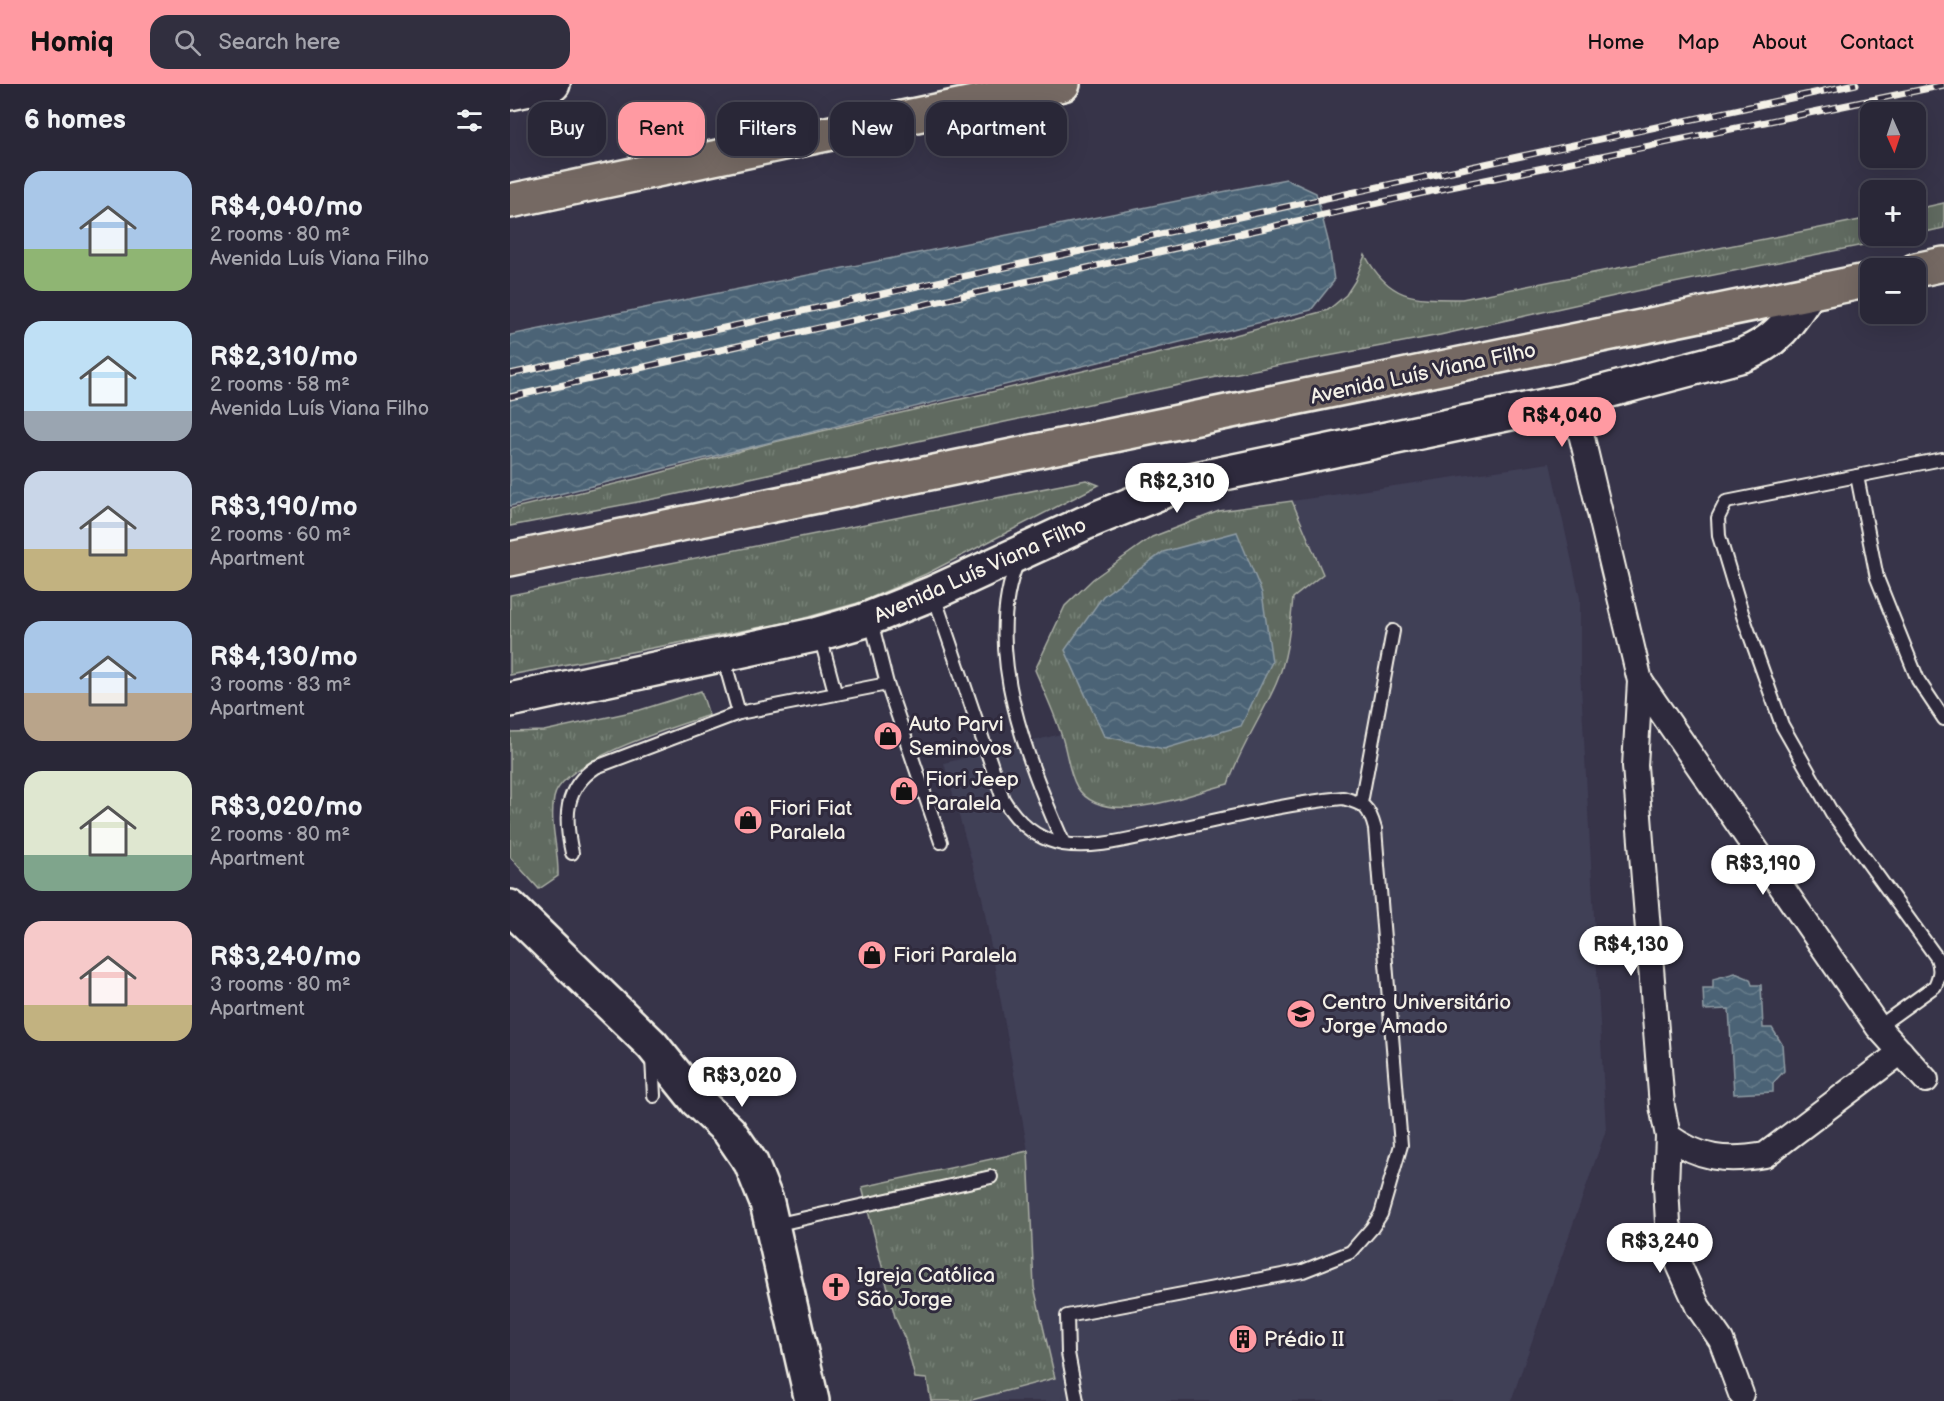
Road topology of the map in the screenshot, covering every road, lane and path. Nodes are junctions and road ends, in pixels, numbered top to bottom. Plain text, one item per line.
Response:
1 (553, 84) edge
2 (1063, 84) edge
3 (510, 93) edge
4 (510, 201) edge
5 (1944, 264) edge
6 (1926, 268) edge
7 (1860, 282) edge
8 (1807, 295) junction
9 (1573, 400) junction
10 (1942, 459) dead end
11 (1857, 476) junction
12 (1022, 552) junction
13 (510, 560) edge
14 (933, 593) junction
15 (871, 618) junction
16 (1393, 631) dead end
17 (819, 634) junction
18 (723, 655) junction
19 (1640, 681) junction
20 (887, 684) junction
21 (835, 692) junction
22 (510, 700) edge
23 (739, 713) junction
24 (1944, 719) edge
25 (1361, 803) junction
26 (941, 842) dead end
27 (1064, 844) junction
28 (572, 853) dead end
29 (510, 907) edge
30 (1878, 1027) junction
31 (651, 1045) junction
32 (1901, 1052) junction
33 (1926, 1080) dead end
34 (654, 1096) dead end
35 (1668, 1136) junction
36 (991, 1177) dead end
37 (772, 1225) junction
38 (1741, 1394) dead end
39 (812, 1401) edge
40 (1077, 1401) edge

1 - 3 main road
2 - 4 highway
5 - 6 highway
7 - 8 highway, Avenida Luís Viana Filho
8 - 9 main road, Avenida Luís Viana Filho
8 - 13 highway, Avenida Luís Viana Filho
9 - 12 main road, Avenida Luís Viana Filho
9 - 19 street
10 - 11 lane
11 - 24 lane
11 - 30 lane
12 - 14 main road, Avenida Luís Viana Filho
12 - 27 lane
14 - 15 main road, Avenida Luís Viana Filho
14 - 27 lane
15 - 17 main road, Avenida Luís Viana Filho
15 - 20 lane
16 - 25 lane
17 - 18 main road, Avenida Luís Viana Filho
17 - 21 lane
18 - 22 main road, Avenida Luís Viana Filho
18 - 23 lane
19 - 30 street
19 - 35 street
20 - 21 lane
20 - 26 lane
21 - 23 lane
23 - 28 lane
25 - 27 lane
25 - 40 lane
29 - 31 main road
30 - 32 street
31 - 34 lane
31 - 37 main road
32 - 33 street
32 - 35 street
35 - 38 street
36 - 37 lane
37 - 39 main road

